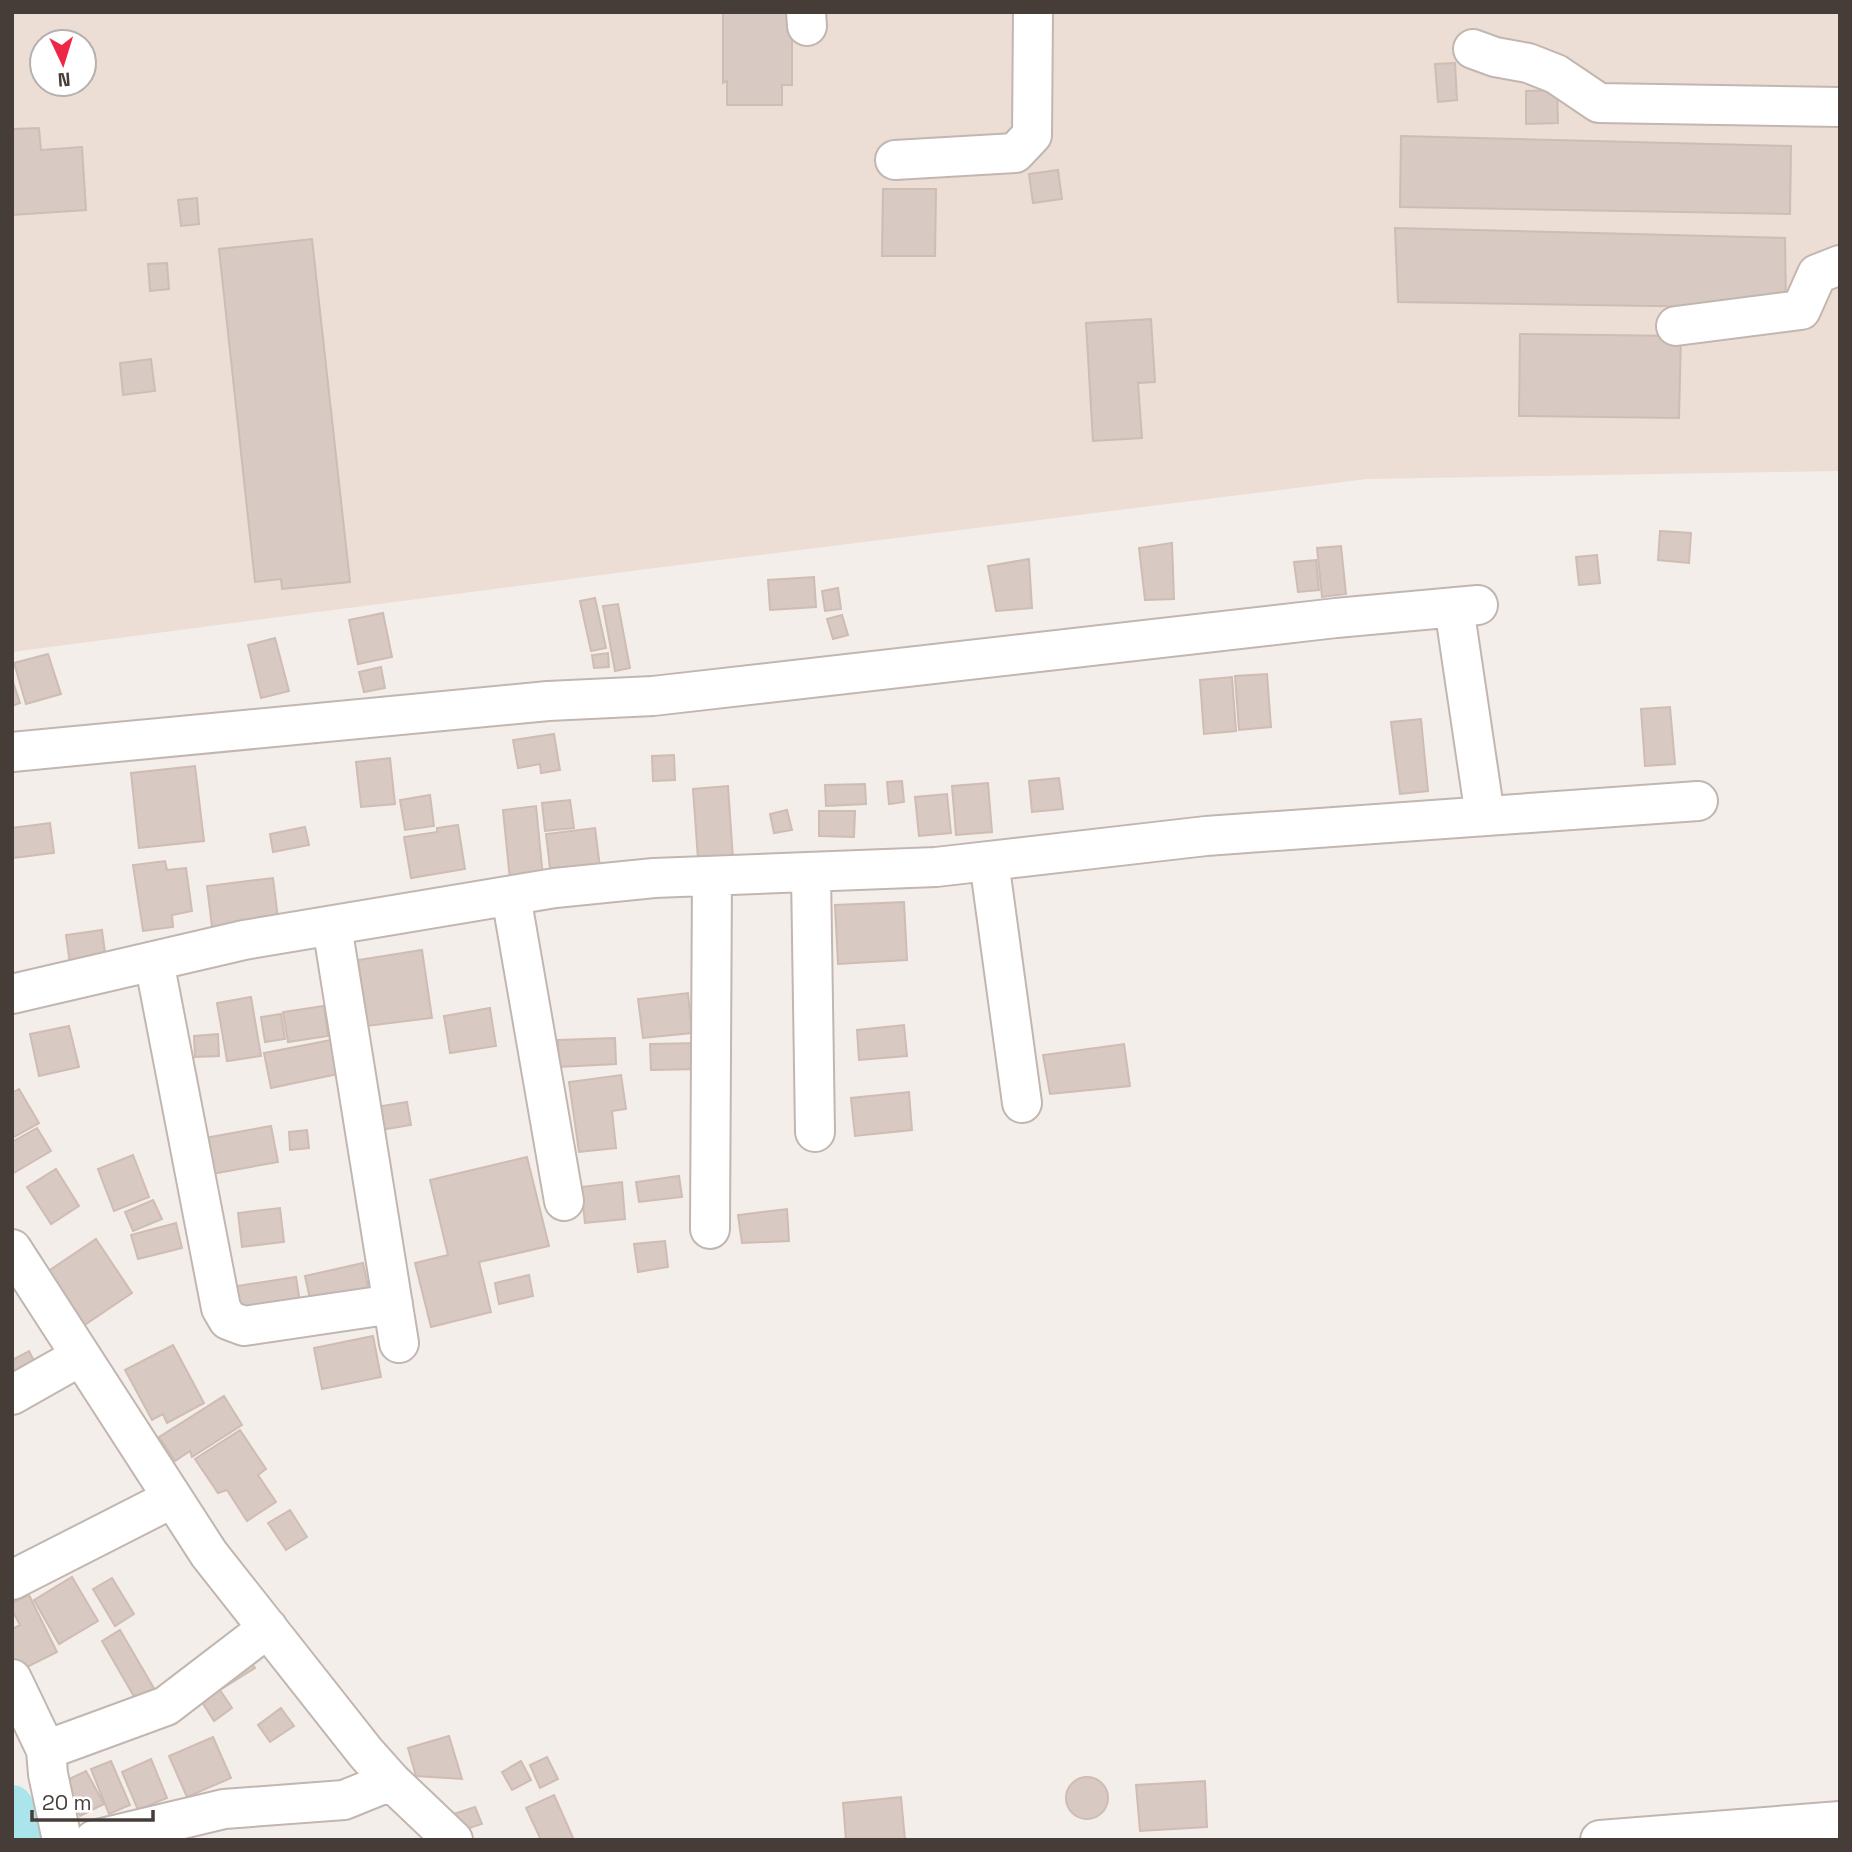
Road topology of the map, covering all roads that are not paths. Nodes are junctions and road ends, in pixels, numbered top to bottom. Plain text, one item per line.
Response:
1 (1033, 12) edge
2 (1473, 49) dead end
3 (1840, 107) edge
4 (895, 160) dead end
5 (1840, 265) edge
6 (1676, 326) dead end
7 (12, 752) edge
8 (1698, 800) dead end
9 (1485, 816) junction
10 (989, 861) junction
11 (811, 873) junction
12 (712, 876) junction
13 (511, 896) junction
14 (332, 926) junction
15 (154, 961) junction
16 (12, 994) edge
17 (1022, 1103) dead end
18 (815, 1132) dead end
19 (564, 1201) dead end
20 (710, 1229) dead end
21 (12, 1249) edge
22 (393, 1304) junction
23 (399, 1343) dead end
24 (81, 1356) junction
25 (12, 1395) edge
26 (173, 1498) junction
27 (12, 1580) edge
28 (268, 1628) junction
29 (12, 1679) edge
30 (46, 1750) junction
31 (391, 1781) junction
32 (1840, 1821) edge
33 (62, 1840) edge
34 (94, 1840) edge
35 (453, 1840) edge
36 (1600, 1840) edge

1 - 4 street
2 - 3 street
5 - 6 street
7 - 9 street
8 - 9 street
9 - 10 street
10 - 11 street
10 - 17 street
11 - 12 street
11 - 18 street
12 - 13 street
12 - 20 street
13 - 14 street
13 - 19 street
14 - 15 street
14 - 22 street
15 - 16 street
15 - 22 street
21 - 24 street
22 - 23 street
24 - 25 street
24 - 26 street
26 - 27 street
26 - 28 street
28 - 30 street
28 - 31 street
29 - 30 street
30 - 33 street
31 - 34 street
31 - 35 street
32 - 36 street

